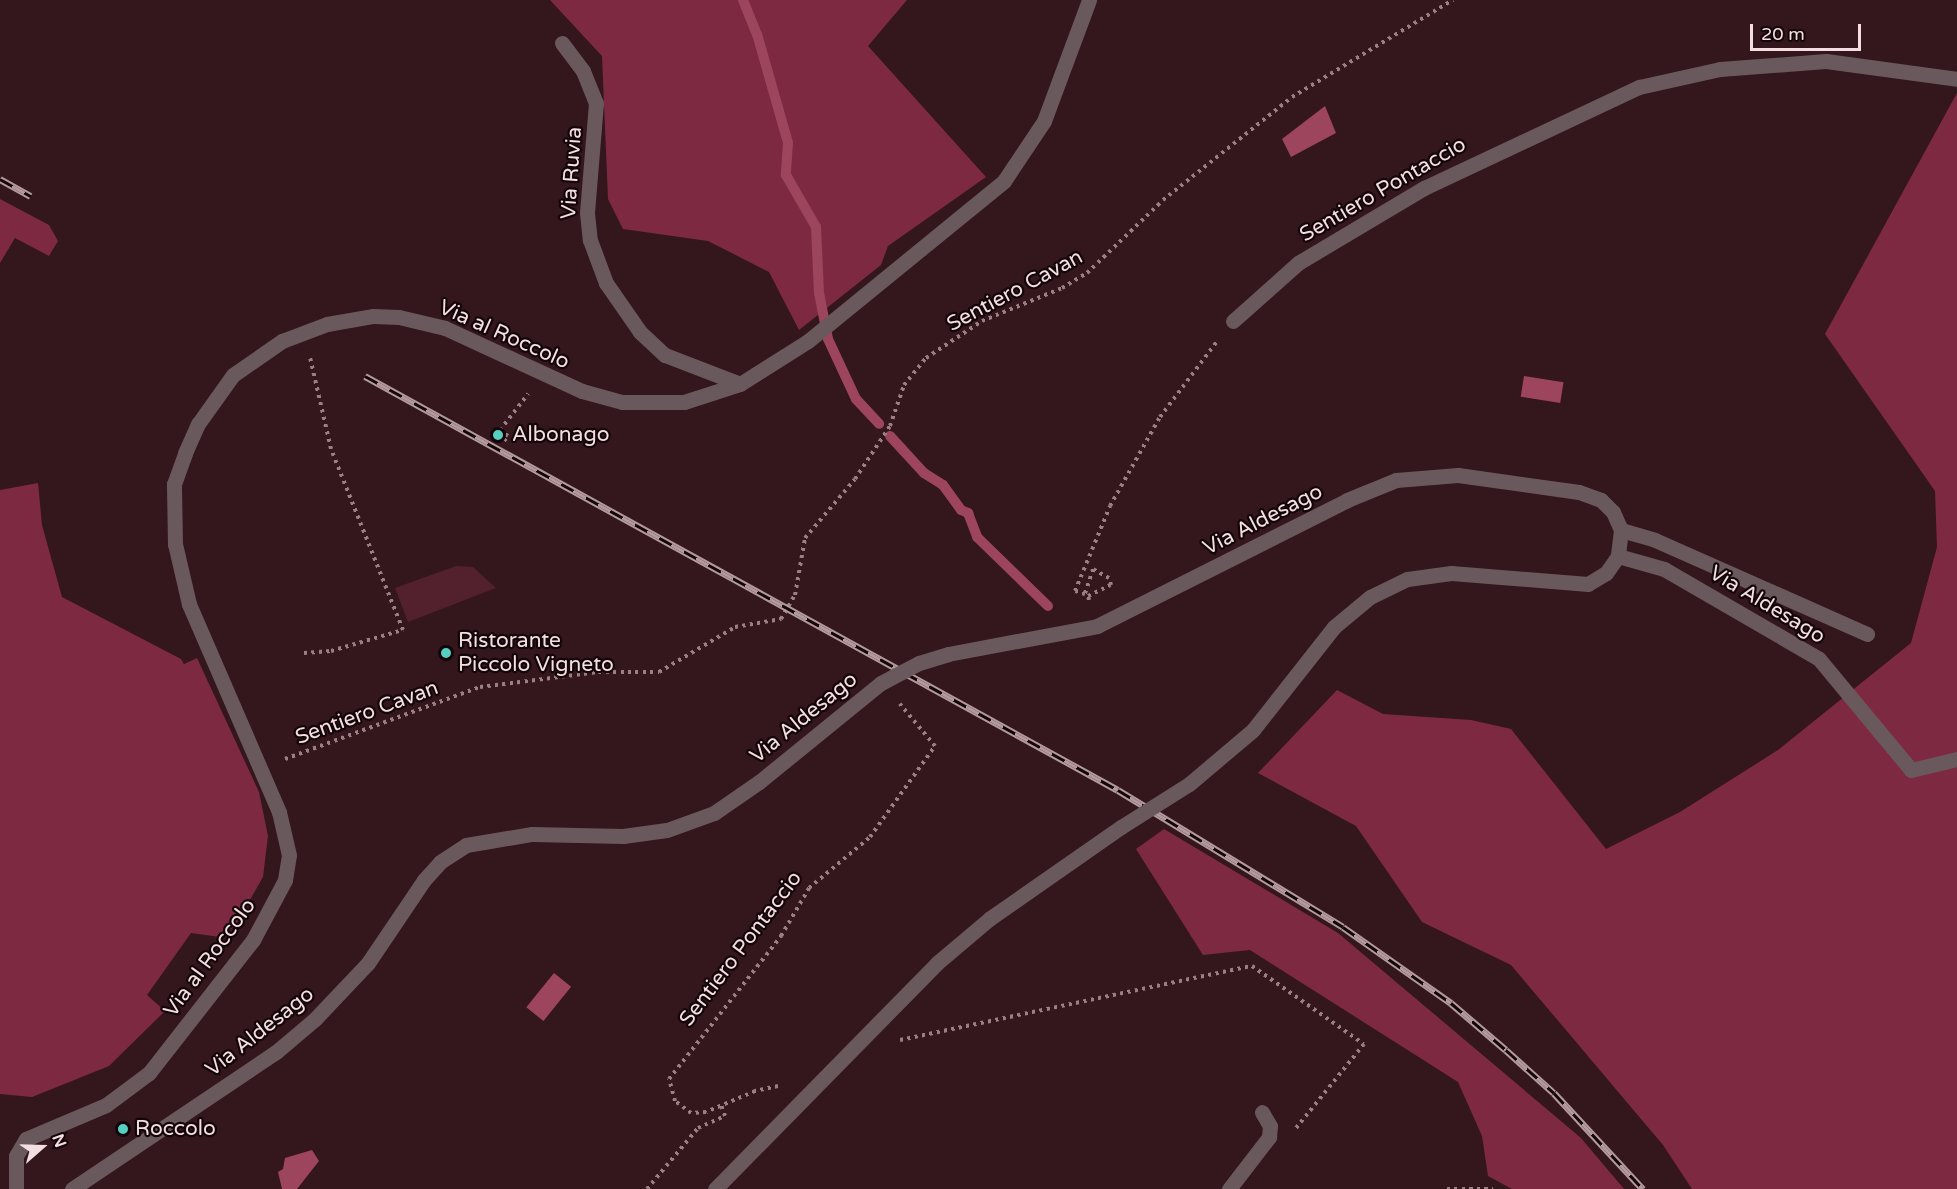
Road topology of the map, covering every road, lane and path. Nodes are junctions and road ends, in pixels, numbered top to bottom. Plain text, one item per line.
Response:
1 (1089, 0) edge
2 (1453, 0) edge
3 (562, 43) dead end
4 (1957, 80) edge
5 (1233, 321) joint
6 (305, 332) junction
7 (740, 384) junction
8 (509, 418) dead end
9 (504, 441) dead end
10 (1621, 530) junction
11 (1618, 556) junction
12 (1091, 594) dead end
13 (1867, 634) dead end
14 (304, 653) dead end
15 (881, 683) junction
16 (1957, 759) edge
17 (262, 768) junction
18 (897, 1042) dead end
19 (823, 1077) junction
20 (721, 1105) junction
21 (1262, 1112) dead end
22 (1292, 1133) dead end
23 (16, 1189) edge
24 (72, 1189) edge
25 (647, 1189) edge
26 (715, 1189) edge
27 (1229, 1189) edge
28 (1447, 1189) edge
29 (1493, 1189) edge

1 - 7 street, Via al Roccolo
2 - 17 path, Sentiero Cavan
3 - 7 street, Via Ruvia
4 - 5 street, Sentiero Pontaccio
5 - 12 path
6 - 7 street, Via al Roccolo
6 - 14 path
6 - 17 street, Via al Roccolo
8 - 9 path
10 - 11 street
10 - 13 street
10 - 15 street, Via Aldesago, bridge
11 - 16 street, Via Aldesago
11 - 19 street, bridge
15 - 20 path, Sentiero Pontaccio
15 - 24 street, Via Aldesago, bridge
17 - 23 street, Via al Roccolo
18 - 22 path
19 - 20 path, Sentiero Pontaccio
19 - 26 street
20 - 25 path
21 - 27 street
28 - 29 path

